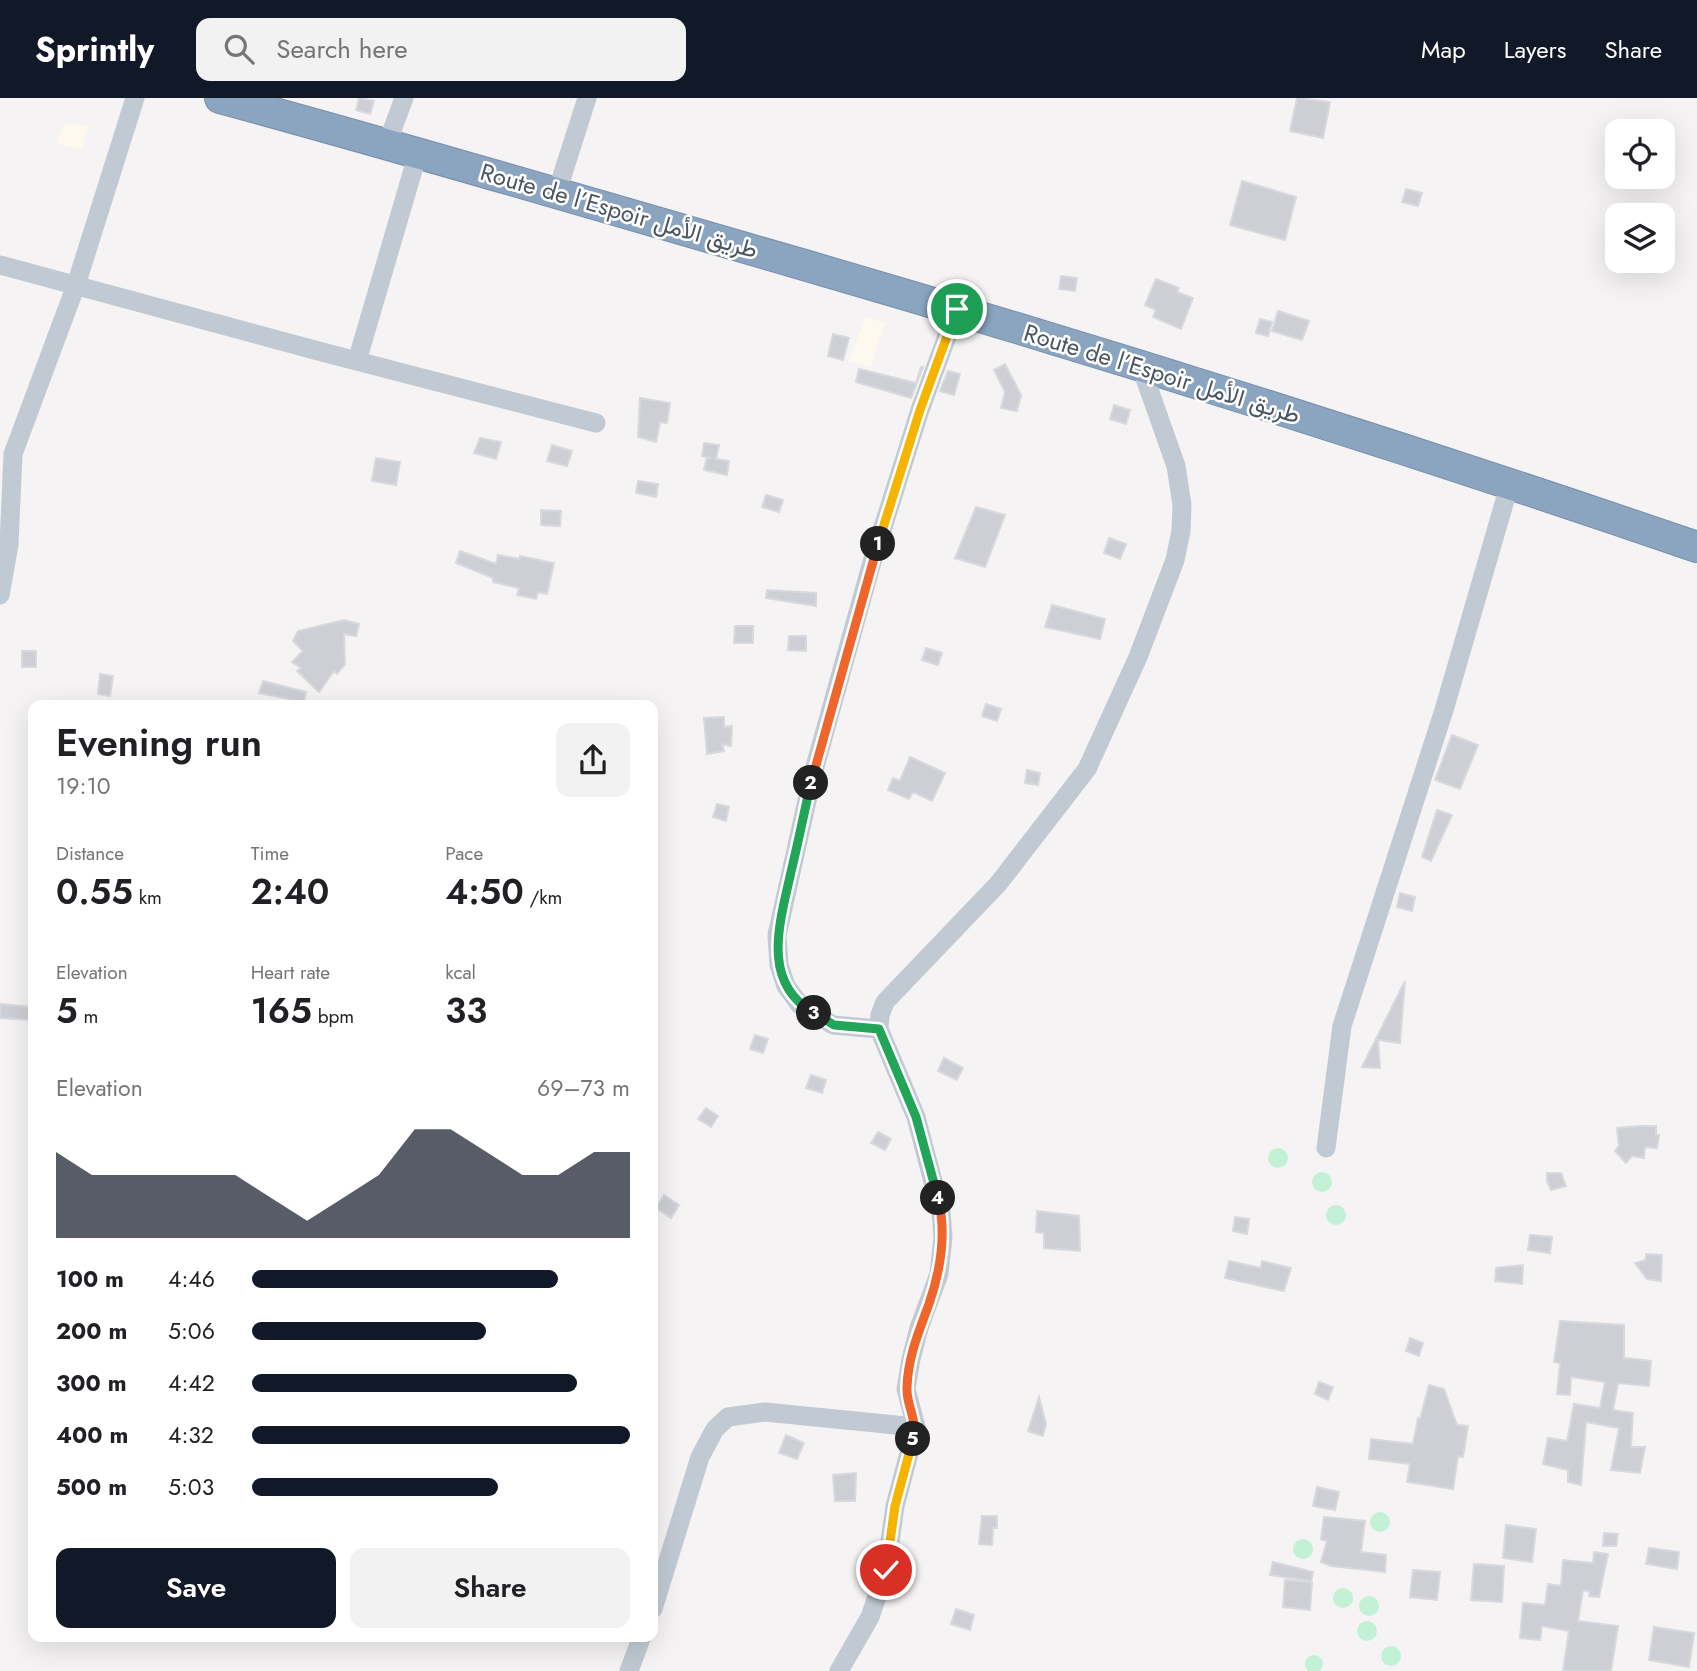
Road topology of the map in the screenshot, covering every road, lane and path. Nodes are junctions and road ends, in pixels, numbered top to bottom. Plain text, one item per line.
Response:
1 (135, 98) edge
2 (404, 98) edge
3 (587, 98) edge
4 (226, 99) edge
5 (387, 144) junction
6 (418, 153) junction
7 (557, 192) junction
8 (0, 265) edge
9 (76, 285) junction
10 (957, 309) junction
11 (357, 361) junction
12 (1141, 367) junction
13 (596, 423) dead end
14 (6, 452) edge
15 (1510, 483) junction
16 (1697, 547) edge
17 (0, 595) edge
18 (879, 1029) junction
19 (1326, 1148) dead end
20 (916, 1427) junction
21 (658, 1593) edge
22 (640, 1642) edge
23 (629, 1671) edge
24 (839, 1671) edge

1 - 9 street
2 - 5 street
3 - 7 street
4 - 5 highway, Route de l’Espoir طريق الأمل
5 - 6 highway, Route de l’Espoir طريق الأمل
6 - 7 highway, Route de l’Espoir طريق الأمل
6 - 11 street
7 - 10 highway, Route de l’Espoir طريق الأمل
8 - 9 street
9 - 11 street
9 - 14 street
10 - 12 highway, Route de l’Espoir طريق الأمل
10 - 18 street
11 - 13 street
12 - 15 highway, Route de l’Espoir طريق الأمل
12 - 18 street
14 - 17 street
15 - 16 highway, Route de l’Espoir طريق الأمل
15 - 19 street
18 - 20 street
20 - 21 street
20 - 24 street
22 - 23 street

